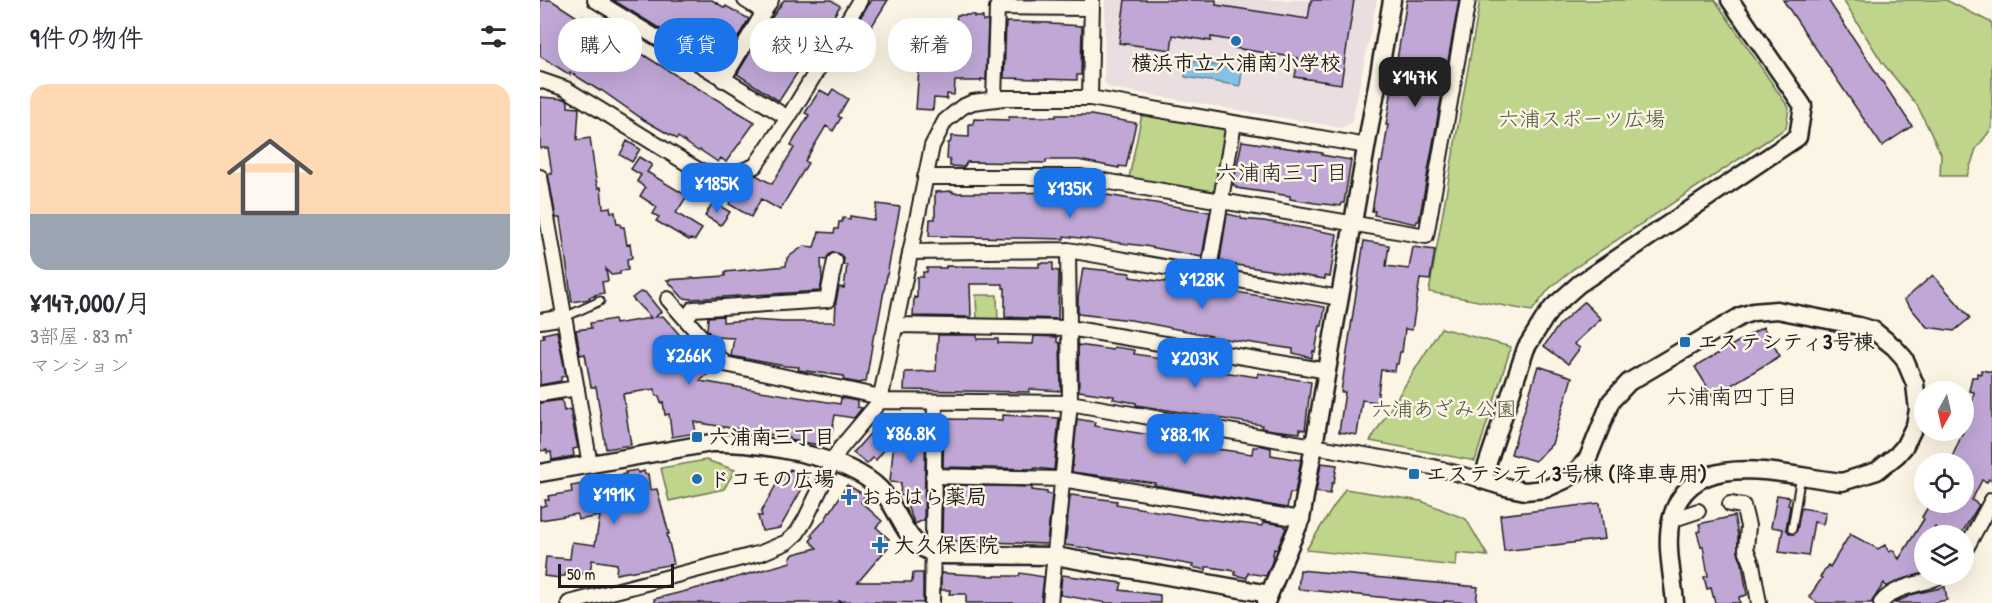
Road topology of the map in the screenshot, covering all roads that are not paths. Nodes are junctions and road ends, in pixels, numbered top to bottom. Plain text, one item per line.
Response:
1 (595, 0) edge
2 (745, 0) edge
3 (860, 0) edge
4 (1392, 0) edge
5 (1468, 0) edge
6 (1730, 0) edge
7 (1092, 4) edge
8 (768, 6) edge
9 (540, 80) edge
10 (723, 80) junction
11 (1090, 98) junction
12 (994, 99) junction
13 (788, 118) junction
14 (1234, 123) junction
15 (1367, 146) junction
16 (540, 177) edge
17 (925, 177) junction
18 (1221, 200) junction
19 (1353, 223) junction
20 (545, 236) edge
21 (1068, 250) junction
22 (910, 252) junction
23 (835, 261) dead end
24 (1208, 274) junction
25 (1340, 298) junction
26 (668, 299) dead end
27 (600, 301) dead end
28 (565, 317) junction
29 (686, 319) junction
30 (540, 321) edge
31 (895, 325) junction
32 (1069, 328) junction
33 (1328, 371) junction
34 (577, 388) junction
35 (540, 394) edge
36 (881, 399) junction
37 (934, 402) junction
38 (1070, 403) junction
39 (1314, 446) junction
40 (833, 462) junction
41 (590, 465) junction
42 (540, 472) edge
43 (933, 476) junction
44 (1801, 476) junction
45 (1062, 479) junction
46 (1482, 480) junction
47 (1992, 500) edge
48 (1730, 504) dead end
49 (1698, 511) dead end
50 (1301, 519) junction
51 (1671, 520) junction
52 (1792, 529) dead end
53 (1974, 533) edge
54 (932, 553) junction
55 (1055, 556) junction
56 (1914, 584) edge
57 (606, 598) edge
58 (1266, 601) edge
59 (568, 603) edge
60 (932, 603) edge
61 (1050, 603) edge
62 (1675, 603) edge
63 (1759, 603) edge
64 (1881, 603) edge

1 - 10 street
2 - 8 street
3 - 13 street
4 - 15 street
5 - 19 street
6 - 46 street
7 - 11 street
7 - 12 street
8 - 10 street
9 - 13 street
10 - 13 street
11 - 12 street
11 - 14 street
12 - 17 street
14 - 15 street
14 - 18 street
15 - 19 street
16 - 20 street
17 - 18 street
17 - 22 street
18 - 19 street
18 - 24 street
19 - 25 street
20 - 28 street
21 - 22 street
21 - 24 street
21 - 32 street
22 - 31 street
23 - 29 street
24 - 25 street
25 - 33 street
26 - 29 street
27 - 28 lane
28 - 30 street
28 - 34 street
29 - 36 street
31 - 32 street
31 - 36 street
32 - 33 street
32 - 38 street
33 - 39 street
34 - 35 street
34 - 41 street
36 - 37 street
36 - 40 street
37 - 38 street
37 - 43 street
38 - 39 street
38 - 45 street
39 - 46 street
39 - 50 street
40 - 41 street
40 - 54 street
40 - 57 street
41 - 42 street
43 - 45 street
43 - 54 street
44 - 46 street
44 - 51 street
44 - 52 lane
45 - 50 street
45 - 55 street
47 - 53 street
48 - 63 street
49 - 51 street
50 - 58 street
51 - 62 street
54 - 55 street
54 - 60 street
55 - 58 street
55 - 61 street
56 - 64 street
57 - 59 street

